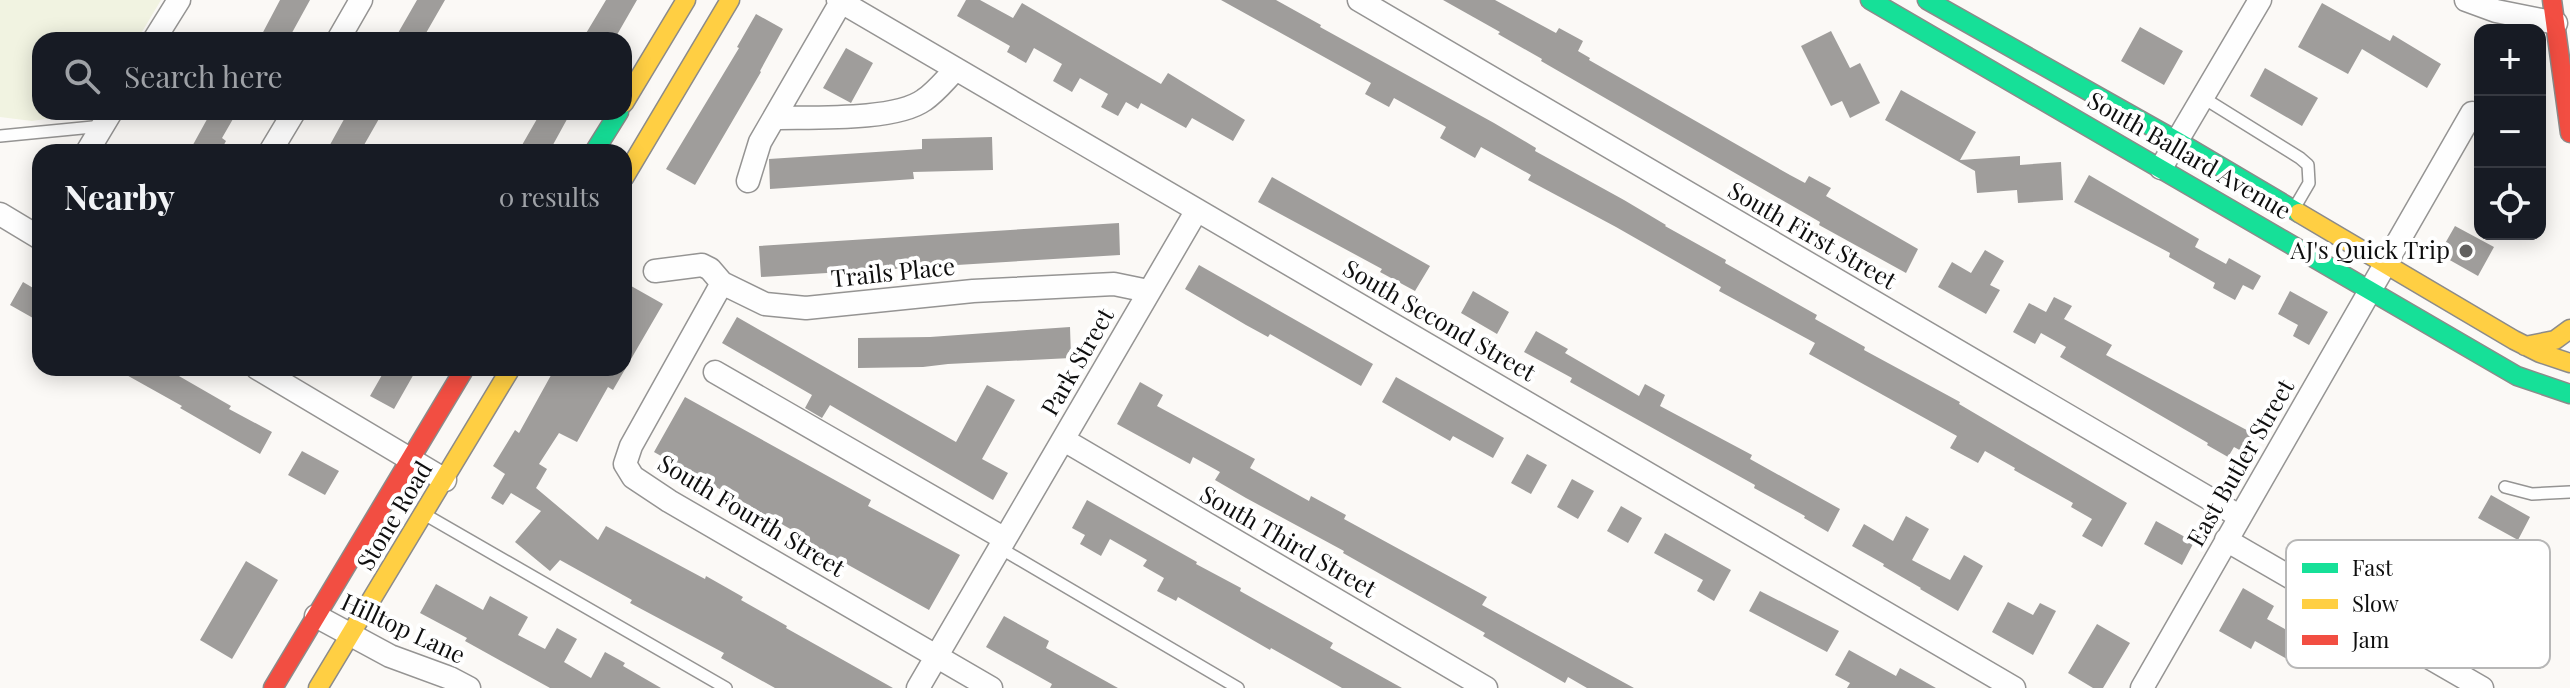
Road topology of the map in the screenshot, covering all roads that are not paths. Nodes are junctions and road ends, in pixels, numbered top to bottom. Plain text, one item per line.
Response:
1 (179, 0) edge
2 (361, 0) edge
3 (686, 0) edge
4 (730, 0) edge
5 (1359, 0) edge
6 (1870, 0) edge
7 (2260, 0) edge
8 (2466, 0) edge
9 (2552, 0) edge
10 (839, 1) edge
11 (1940, 3) edge
12 (2556, 23) junction
13 (159, 32) edge
14 (343, 32) edge
15 (1930, 34) junction
16 (956, 69) junction
17 (632, 90) edge
18 (2202, 97) junction
19 (2472, 113) dead end
20 (775, 118) junction
21 (101, 120) edge
22 (106, 120) edge
23 (289, 120) edge
24 (614, 120) edge
25 (2570, 133) edge
26 (0, 136) edge
27 (2177, 141) junction
28 (92, 144) edge
29 (275, 144) edge
30 (599, 144) edge
31 (632, 165) edge
32 (2161, 168) junction
33 (748, 181) dead end
34 (1197, 210) junction
35 (2293, 211) junction
36 (0, 214) edge
37 (32, 231) edge
38 (2385, 264) junction
39 (655, 271) dead end
40 (722, 283) junction
41 (1148, 291) junction
42 (2369, 291) junction
43 (2570, 329) edge
44 (2525, 346) junction
45 (2570, 363) edge
46 (715, 372) dead end
47 (270, 376) edge
48 (460, 376) edge
49 (506, 376) edge
50 (2570, 394) edge
51 (1064, 440) junction
52 (410, 460) junction
53 (445, 480) junction
54 (2505, 487) dead end
55 (2570, 492) edge
56 (424, 514) junction
57 (2239, 516) junction
58 (2226, 540) junction
59 (1002, 543) junction
60 (2286, 575) edge
61 (316, 616) junction
62 (350, 635) junction
63 (936, 656) junction
64 (2447, 668) edge
65 (273, 688) edge
66 (318, 688) edge
67 (469, 688) edge
68 (726, 688) edge
69 (918, 688) edge
70 (991, 688) edge
71 (1238, 688) edge
72 (1486, 688) edge
73 (2014, 688) edge
74 (2142, 688) edge
75 (2482, 688) edge

1 - 13 street
2 - 14 street
3 - 17 main road
4 - 31 main road
5 - 57 street, South First Street
6 - 15 main road, South Ballard Avenue
7 - 18 street
8 - 12 street
9 - 12 main road
10 - 16 street, South Second Street
10 - 20 street
11 - 15 street
11 - 27 main road, South Ballard Avenue
12 - 25 main road
15 - 32 main road, South Ballard Avenue
16 - 20 street
16 - 34 street, South Second Street
18 - 27 street
18 - 35 lane
19 - 38 street, East Butler Street
20 - 33 street
21 - 26 lane
22 - 28 street
23 - 29 street
24 - 30 main road
27 - 32 street
27 - 35 main road, South Ballard Avenue
32 - 42 main road, South Ballard Avenue
34 - 41 street, Park Street
34 - 73 street, South Second Street
35 - 38 main road, South Ballard Avenue
36 - 37 street
38 - 42 street, East Butler Street
38 - 44 main road, South Ballard Avenue
39 - 40 street, Trails Place
40 - 41 street, Trails Place
40 - 63 street, South Fourth Street
41 - 51 street, Park Street
42 - 50 main road, South Ballard Avenue
42 - 57 street, East Butler Street
43 - 44 main road
44 - 45 main road, South Ballard Avenue
46 - 59 street
47 - 52 street
48 - 52 main road, Stone Road
49 - 53 main road, Stone Road
51 - 59 street, Park Street
51 - 72 street, South Third Street
52 - 53 street
52 - 61 main road, Stone Road
53 - 56 main road, Stone Road
54 - 55 lane
56 - 62 main road, Stone Road
56 - 68 lane
57 - 58 street, East Butler Street
58 - 60 street
58 - 74 street, East Butler Street
59 - 63 street, Park Street
59 - 71 lane
61 - 62 street, Hilltop Lane
61 - 65 main road, Stone Road
62 - 66 main road, Stone Road
62 - 67 street, Hilltop Lane
63 - 69 street, Park Street
63 - 70 street, South Fourth Street
64 - 75 street

